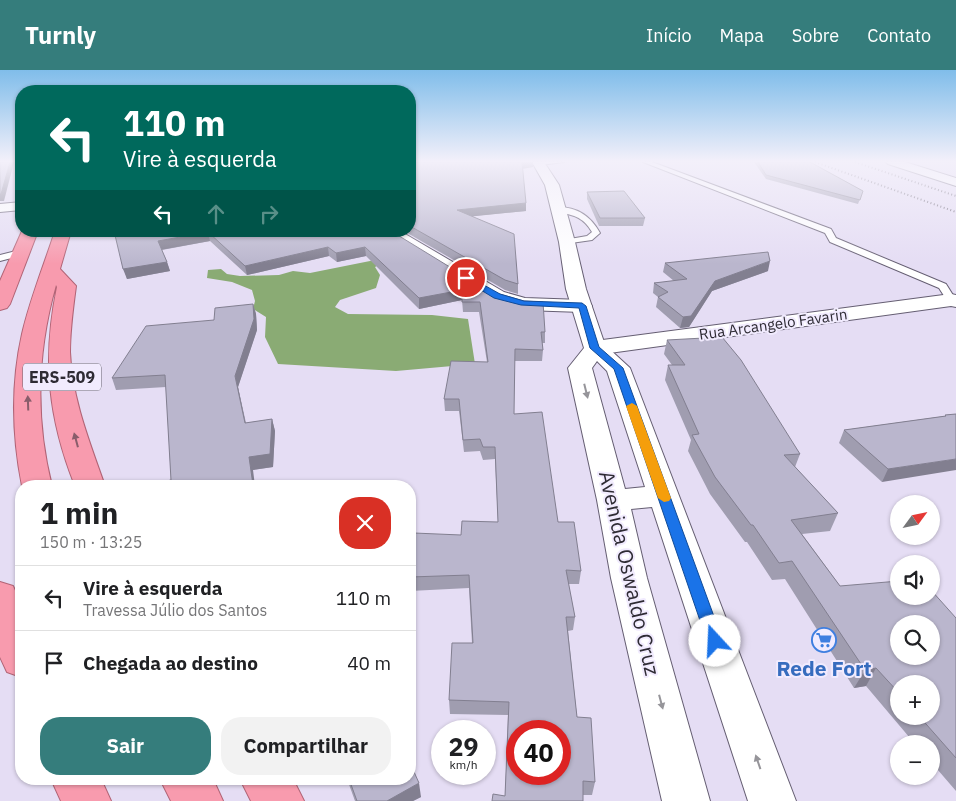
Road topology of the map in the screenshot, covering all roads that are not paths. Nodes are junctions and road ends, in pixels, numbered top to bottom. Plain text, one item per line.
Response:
1 (555, 196) edge
2 (736, 196) edge
3 (15, 207) edge
4 (0, 208) edge
5 (558, 209) junction
6 (27, 237) edge
7 (61, 237) edge
8 (398, 237) edge
9 (567, 242) junction
10 (20, 253) junction
11 (0, 258) edge
12 (52, 271) junction
13 (6, 279) edge
14 (954, 300) edge
15 (0, 304) edge
16 (582, 306) junction
17 (595, 348) junction
18 (36, 480) edge
19 (87, 480) edge
20 (664, 496) junction
21 (613, 500) junction
22 (0, 596) edge
23 (15, 642) edge
24 (78, 785) edge
25 (188, 785) edge
26 (268, 785) edge
27 (87, 801) edge
28 (199, 801) edge
29 (280, 801) edge
30 (686, 801) edge
31 (772, 801) edge

1 - 5 street
2 - 14 lane
3 - 4 street
5 - 9 street
5 - 9 lane
6 - 10 highway
7 - 12 highway, ERS-509
8 - 16 street
9 - 16 street
10 - 11 lane
10 - 13 highway
18 -> 12 highway, ERS-509
19 -> 12 highway, ERS-509
13 - 15 highway
14 - 17 street, Rua Arcangelo Favarin
16 - 17 street
17 - 20 street
17 -> 21 street, Avenida Oswaldo Cruz
20 - 21 street
31 -> 20 street
21 -> 30 street, Avenida Oswaldo Cruz
22 - 23 highway
24 - 27 highway
25 - 28 highway
26 - 29 highway

